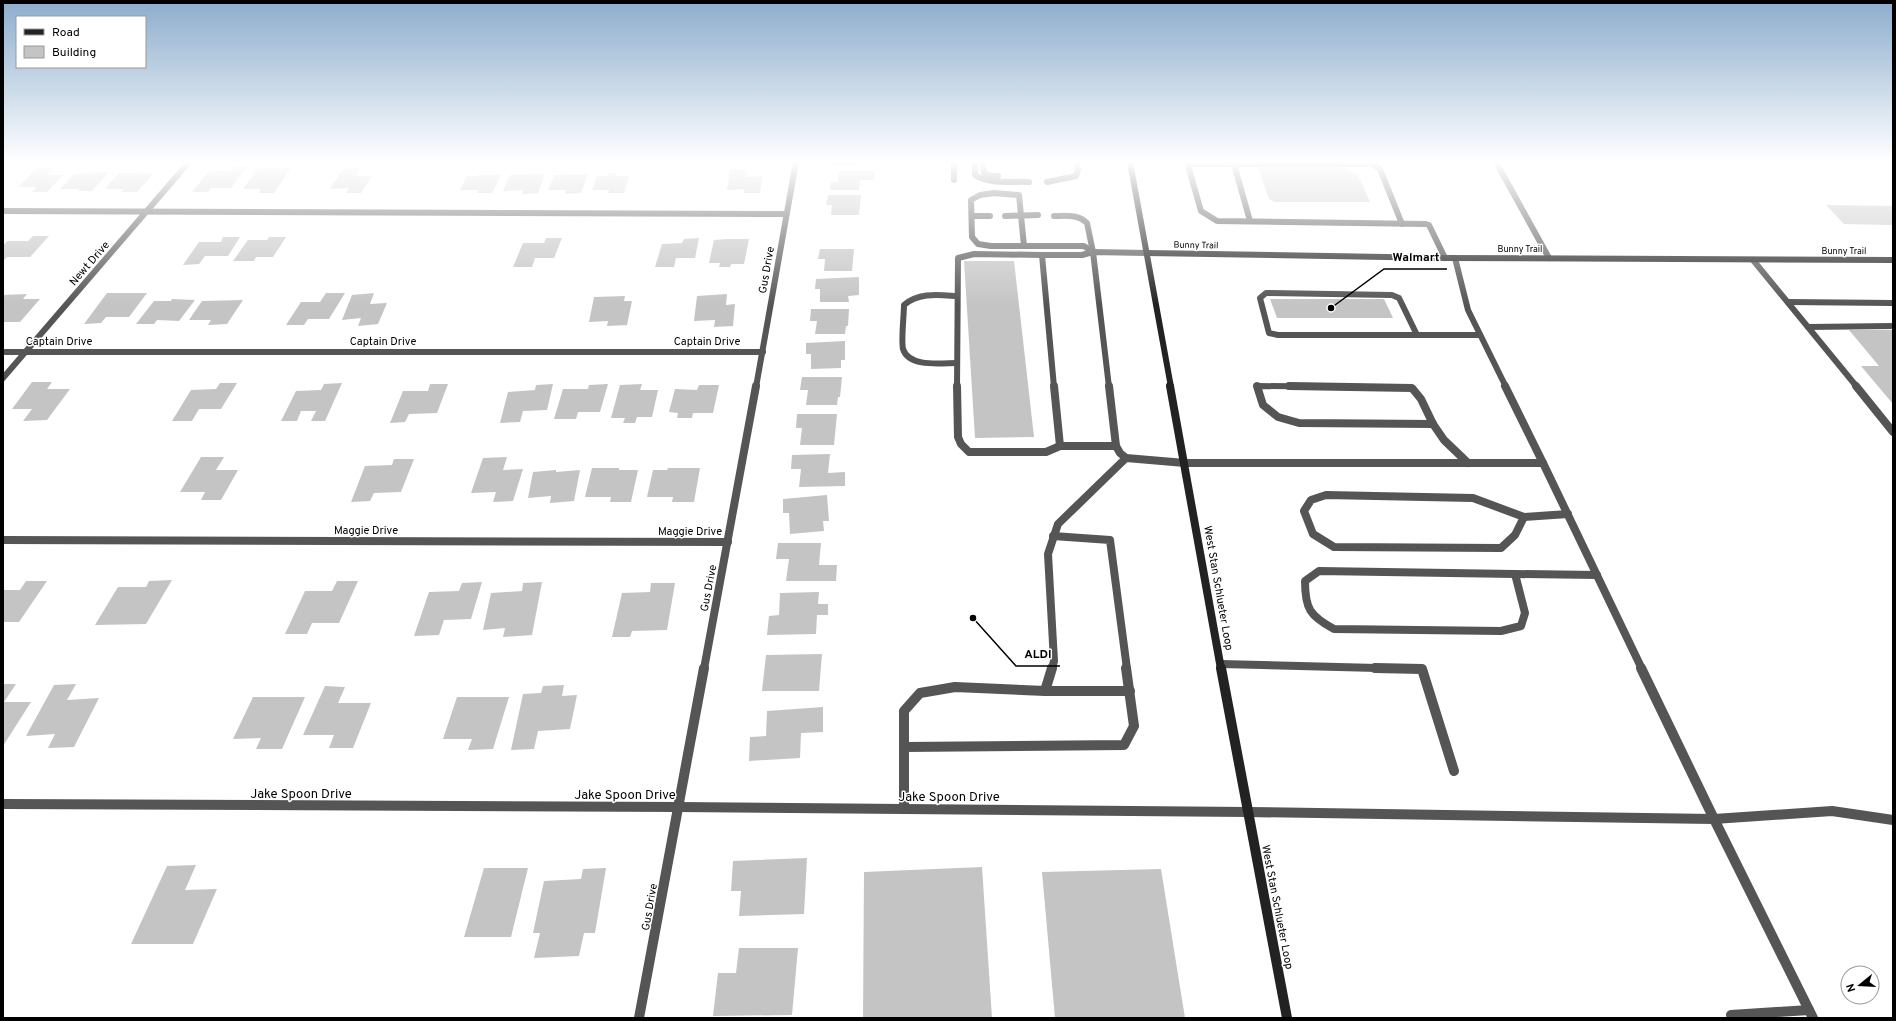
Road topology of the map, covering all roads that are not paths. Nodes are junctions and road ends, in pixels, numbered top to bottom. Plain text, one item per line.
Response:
1 (148, 210) edge
2 (787, 210) edge
3 (972, 210) edge
4 (1020, 210) edge
5 (1139, 210) edge
6 (1201, 210) edge
7 (1247, 210) edge
8 (1396, 210) edge
9 (1522, 210) edge
10 (3, 211) edge
11 (146, 212) junction
12 (786, 214) junction
13 (1038, 215) dead end
14 (972, 216) junction
15 (990, 216) dead end
16 (1005, 216) dead end
17 (1021, 216) junction
18 (1054, 216) dead end
19 (1250, 222) junction
20 (1402, 224) junction
21 (1024, 246) junction
22 (1093, 252) junction
23 (1147, 253) junction
24 (1042, 255) junction
25 (1445, 258) junction
26 (1454, 258) junction
27 (1549, 258) junction
28 (1753, 260) junction
29 (1893, 260) edge
30 (957, 296) junction
31 (1788, 302) junction
32 (1893, 303) edge
33 (1893, 326) edge
34 (1808, 327) junction
35 (1417, 335) junction
36 (1480, 335) junction
37 (3, 352) edge
38 (25, 352) junction
39 (763, 352) junction
40 (957, 363) junction
41 (3, 378) edge
42 (1434, 424) junction
43 (1893, 432) edge
44 (1060, 446) junction
45 (1116, 446) junction
46 (1126, 458) junction
47 (1184, 463) junction
48 (1468, 463) junction
49 (1543, 463) junction
50 (1568, 514) junction
51 (1524, 517) junction
52 (1054, 536) junction
53 (3, 540) edge
54 (728, 542) junction
55 (1515, 573) junction
56 (1597, 575) junction
57 (1221, 664) junction
58 (1045, 691) junction
59 (1130, 691) junction
60 (904, 747) junction
61 (1454, 771) dead end
62 (3, 804) edge
63 (678, 807) junction
64 (904, 809) junction
65 (1247, 812) junction
66 (1714, 819) junction
67 (1893, 820) edge
68 (1811, 1014) edge
69 (639, 1018) edge
70 (1287, 1018) edge
71 (1732, 1018) edge

1 - 11 street, Newt Drive
2 - 12 street, Gus Drive
3 - 14 street
4 - 17 street
5 - 23 main road, West Stan Schlueter Loop
6 - 19 street
7 - 19 street
8 - 20 street
9 - 27 street
10 - 11 street
11 - 12 street
11 - 38 street, Newt Drive
12 - 39 street, Gus Drive
13 - 17 street
14 - 15 street
14 - 21 street
16 - 17 street
17 - 21 street
18 - 22 street
19 - 20 street
20 - 25 street
21 - 22 street
22 - 23 street
22 - 24 street
22 - 45 street
23 - 25 main road, Bunny Trail
23 - 47 main road, West Stan Schlueter Loop
24 - 30 street
24 - 44 street
25 - 26 main road, Bunny Trail
26 - 27 main road, Bunny Trail
26 - 36 street
27 - 28 main road, Bunny Trail
28 - 29 main road, Bunny Trail
28 - 31 street
30 - 40 street
30 - 40 street
31 - 32 street
31 - 34 street
33 - 34 street
34 - 43 street
35 - 35 street
35 - 36 street
36 - 49 street
37 - 38 street, Captain Drive
38 - 39 street, Captain Drive
38 - 41 street, Newt Drive
39 - 54 street, Gus Drive
40 - 44 street
42 - 42 street
42 - 48 street
44 - 45 street
45 - 46 street
46 - 47 street
46 - 52 street
47 - 48 street
47 - 57 main road, West Stan Schlueter Loop
48 - 49 street
49 - 50 street
50 - 51 street
50 - 56 street
51 - 51 street
52 - 58 street
52 - 59 street
53 - 54 street, Maggie Drive
54 - 63 street, Gus Drive
55 - 55 street
55 - 56 street
56 - 66 street
57 - 61 street
57 - 65 main road, West Stan Schlueter Loop
58 - 59 street
58 - 60 street
59 - 60 street
60 - 64 street
62 - 63 street, Jake Spoon Drive
63 - 64 street, Jake Spoon Drive
63 - 69 street, Gus Drive
64 - 65 street, Jake Spoon Drive
65 - 66 street, Jake Spoon Drive
65 - 70 main road, West Stan Schlueter Loop
66 - 67 street, Jake Spoon Drive
66 - 68 street
68 - 71 street

